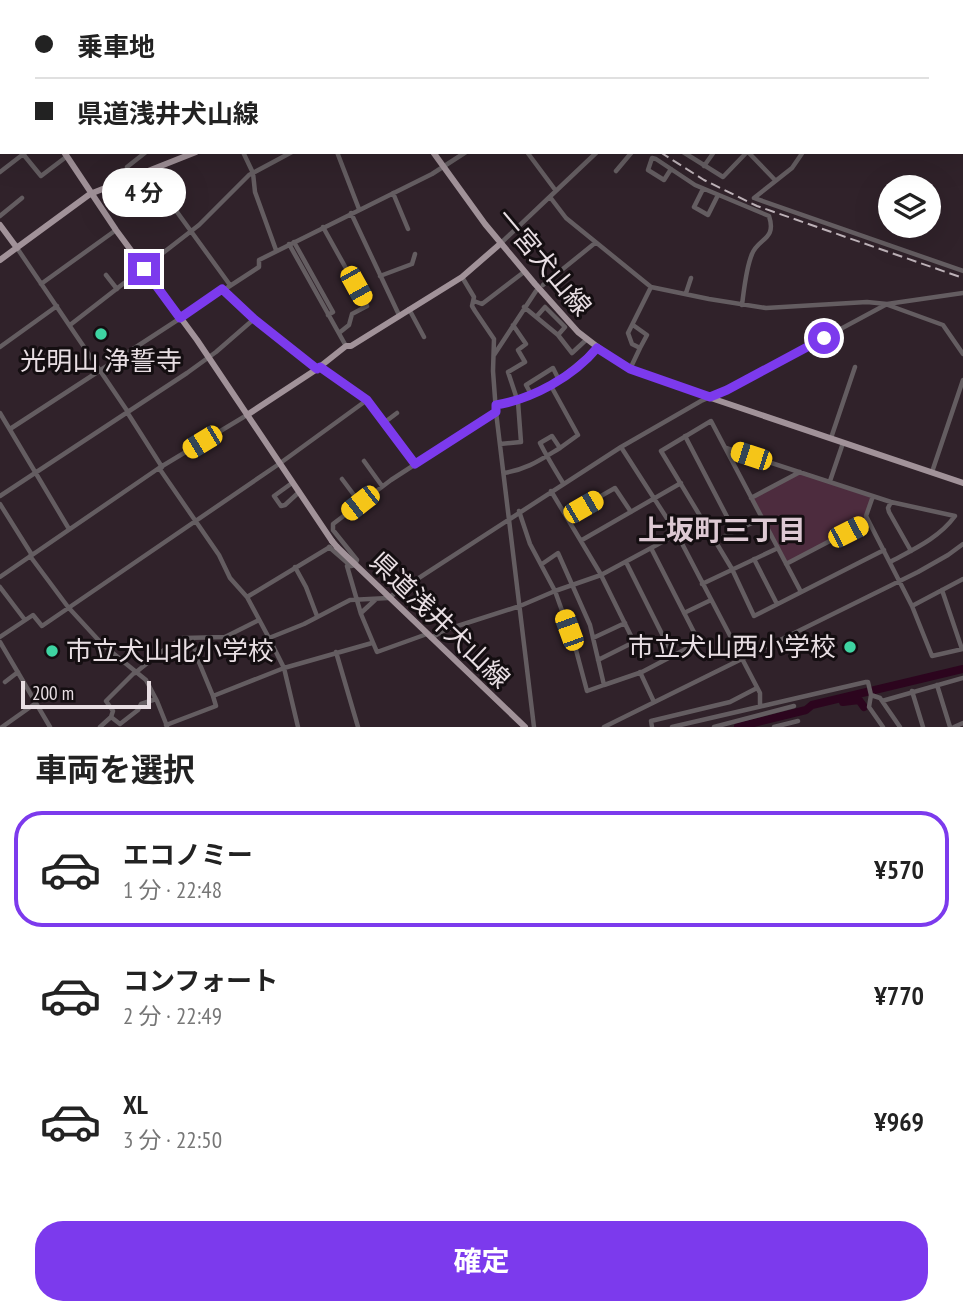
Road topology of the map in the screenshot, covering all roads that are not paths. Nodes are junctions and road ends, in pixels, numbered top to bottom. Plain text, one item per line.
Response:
1 (24, 154) edge
2 (26, 154) edge
3 (143, 154) edge
4 (190, 154) edge
5 (244, 154) edge
6 (284, 154) edge
7 (338, 154) edge
8 (434, 154) edge
9 (463, 154) edge
10 (528, 154) edge
11 (595, 154) edge
12 (630, 154) edge
13 (686, 154) edge
14 (713, 154) edge
15 (745, 154) edge
16 (749, 154) edge
17 (802, 154) edge
18 (65, 155) edge
19 (704, 166) junction
20 (444, 167) junction
21 (671, 169) junction
22 (616, 171) dead end
23 (0, 172) edge
24 (148, 172) junction
25 (253, 173) junction
26 (132, 177) junction
27 (775, 180) junction
28 (703, 189) junction
29 (556, 191) junction
30 (393, 193) junction
31 (90, 194) junction
32 (718, 195) junction
33 (550, 197) junction
34 (22, 198) dead end
35 (359, 208) junction
36 (351, 213) junction
37 (0, 216) edge
38 (0, 225) edge
39 (323, 228) junction
40 (408, 229) dead end
41 (116, 230) junction
42 (191, 231) junction
43 (291, 243) junction
44 (595, 243) junction
45 (500, 244) junction
46 (17, 248) junction
47 (276, 250) junction
48 (415, 254) dead end
49 (0, 260) edge
50 (144, 269) junction
51 (963, 271) edge
52 (524, 272) junction
53 (106, 275) dead end
54 (380, 276) junction
55 (463, 278) junction
56 (691, 278) dead end
57 (41, 284) junction
58 (230, 285) junction
59 (543, 285) dead end
60 (651, 287) junction
61 (117, 289) junction
62 (222, 289) junction
63 (536, 291) dead end
64 (686, 293) junction
65 (963, 293) edge
66 (474, 301) junction
67 (887, 304) junction
68 (743, 305) junction
69 (57, 306) junction
70 (524, 307) junction
71 (409, 309) junction
72 (400, 314) junction
73 (536, 317) junction
74 (180, 318) junction
75 (254, 319) junction
76 (70, 325) junction
77 (513, 325) junction
78 (633, 325) junction
79 (339, 333) junction
80 (558, 335) junction
81 (424, 337) dead end
82 (586, 340) junction
83 (346, 346) junction
84 (0, 347) edge
85 (597, 348) junction
86 (640, 348) junction
87 (963, 354) edge
88 (493, 356) junction
89 (208, 358) junction
90 (855, 367) dead end
91 (319, 368) junction
92 (630, 369) junction
93 (100, 371) junction
94 (559, 380) junction
95 (963, 380) edge
96 (551, 386) junction
97 (532, 396) junction
98 (710, 397) junction
99 (367, 400) junction
100 (518, 402) junction
101 (496, 405) junction
102 (127, 412) junction
103 (496, 412) junction
104 (0, 413) edge
105 (397, 413) dead end
106 (247, 415) junction
107 (2, 420) edge
108 (385, 422) junction
109 (10, 429) junction
110 (685, 436) junction
111 (831, 438) junction
112 (844, 442) junction
113 (500, 444) junction
114 (621, 447) junction
115 (725, 447) junction
116 (560, 448) junction
117 (547, 456) junction
118 (364, 461) dead end
119 (279, 464) junction
120 (415, 464) junction
121 (161, 467) junction
122 (801, 472) junction
123 (932, 472) junction
124 (504, 473) junction
125 (36, 474) junction
126 (342, 479) dead end
127 (830, 481) junction
128 (292, 483) junction
129 (563, 483) junction
130 (681, 483) junction
131 (963, 483) edge
132 (382, 486) junction
133 (551, 491) junction
134 (298, 493) junction
135 (0, 496) edge
136 (873, 496) junction
137 (751, 498) junction
138 (654, 499) junction
139 (891, 502) junction
140 (360, 503) junction
141 (0, 504) edge
142 (519, 511) junction
143 (631, 512) junction
144 (566, 516) junction
145 (510, 517) junction
146 (762, 518) junction
147 (195, 520) junction
148 (868, 521) junction
149 (69, 529) junction
150 (735, 532) junction
151 (677, 534) junction
152 (340, 540) junction
153 (582, 540) junction
154 (715, 541) junction
155 (963, 544) edge
156 (330, 547) junction
157 (650, 548) junction
158 (778, 548) junction
159 (884, 550) junction
160 (911, 551) junction
161 (31, 556) junction
162 (342, 559) junction
163 (754, 559) junction
164 (626, 562) junction
165 (890, 562) junction
166 (542, 564) junction
167 (786, 564) junction
168 (355, 565) junction
169 (295, 567) junction
170 (732, 569) junction
171 (601, 575) junction
172 (0, 577) edge
173 (963, 579) edge
174 (899, 581) junction
175 (702, 584) junction
176 (572, 585) junction
177 (0, 587) edge
178 (942, 590) junction
179 (555, 591) junction
180 (801, 592) junction
181 (247, 597) junction
182 (357, 598) junction
183 (388, 598) junction
184 (375, 600) junction
185 (711, 600) junction
186 (777, 604) junction
187 (520, 606) junction
188 (912, 606) junction
189 (68, 607) junction
190 (360, 613) junction
191 (684, 613) junction
192 (317, 616) junction
193 (25, 620) junction
194 (259, 620) junction
195 (625, 623) junction
196 (429, 636) junction
197 (192, 638) junction
198 (270, 638) junction
199 (593, 638) junction
200 (0, 640) edge
201 (372, 643) junction
202 (962, 649) edge
203 (336, 652) junction
204 (673, 656) junction
205 (742, 659) junction
206 (598, 660) junction
207 (284, 668) junction
208 (18, 672) junction
209 (640, 672) junction
210 (134, 673) junction
211 (962, 678) edge
212 (5, 682) dead end
213 (604, 685) junction
214 (937, 685) junction
215 (963, 685) edge
216 (757, 688) junction
217 (912, 691) junction
218 (871, 695) junction
219 (212, 696) junction
220 (156, 699) junction
221 (881, 699) junction
222 (654, 702) junction
223 (36, 703) junction
224 (760, 706) junction
225 (794, 706) dead end
226 (111, 717) junction
227 (798, 721) dead end
228 (963, 723) edge
229 (167, 726) edge
230 (2, 727) edge
231 (50, 727) edge
232 (100, 727) edge
233 (298, 727) edge
234 (358, 727) edge
235 (525, 727) edge
236 (534, 727) edge
237 (604, 727) edge
238 (652, 727) edge
239 (672, 727) edge
240 (714, 727) edge
241 (774, 727) edge
242 (883, 727) edge
243 (900, 727) edge
244 (923, 727) edge
245 (952, 727) edge

1 - 23 street
2 - 18 street
3 - 26 street
4 - 24 main road
5 - 25 street
6 - 25 street
7 - 35 street
8 - 20 main road, 一宮犬山線
9 - 20 street
10 - 29 street
11 - 29 street
12 - 22 street
13 - 19 street
14 - 19 street
15 - 19 street
16 - 27 street
17 - 27 street
18 - 31 main road, 県道浅井犬山線
20 - 30 street
20 - 45 main road, 一宮犬山線
21 - 21 street
21 - 28 street
24 - 26 main road
24 - 42 street
25 - 42 street
25 - 47 street
26 - 31 main road
27 - 51 street
28 - 32 street
28 - 32 street
29 - 33 street
30 - 35 street
30 - 40 street
31 - 41 main road, 県道浅井犬山線
31 - 46 main road
32 - 68 street
33 - 44 street
33 - 45 street
34 - 37 street
35 - 36 street
36 - 39 street
36 - 54 street
38 - 46 main road
39 - 43 street
39 - 79 street
41 - 50 main road, 県道浅井犬山線
41 - 57 street
42 - 50 street
42 - 58 street
43 - 47 street
43 - 79 street
44 - 59 street
44 - 60 street
45 - 52 main road, 一宮犬山線
45 - 55 main road
46 - 49 main road
46 - 57 street
47 - 58 street
48 - 54 street
50 - 61 street
50 - 74 main road, 県道浅井犬山線
52 - 66 street
52 - 82 main road, 一宮犬山線
53 - 61 street
54 - 72 street
55 - 66 street
55 - 71 main road
56 - 64 street
57 - 69 street
58 - 62 street
60 - 64 street
60 - 78 street
61 - 76 street
62 - 74 street
62 - 75 street
63 - 70 street
64 - 68 street
65 - 67 street
66 - 88 street
67 - 68 street
67 - 87 street
67 - 98 street
69 - 76 street
69 - 84 street
70 - 73 street
70 - 77 street
71 - 72 main road
71 - 81 street
72 - 83 main road
73 - 80 street
73 - 80 street
74 - 89 main road, 県道浅井犬山線
74 - 93 street
75 - 89 street
75 - 91 street
76 - 93 street
77 - 88 street
77 - 100 street
78 - 86 street
78 - 86 street
79 - 83 street
80 - 82 street
82 - 85 main road, 一宮犬山線
83 - 91 main road
85 - 92 main road, 一宮犬山線
85 - 94 street
86 - 92 street
88 - 101 street
89 - 102 street
89 - 106 main road, 県道浅井犬山線
90 - 111 street
91 - 99 street
91 - 106 main road
92 - 98 main road, 一宮犬山線
93 - 102 street
93 - 109 street
94 - 96 street
94 - 97 street
95 - 123 street
96 - 97 street
96 - 116 street
97 - 100 street
98 - 111 main road, 一宮犬山線
98 - 114 street
99 - 108 street
99 - 119 street
100 - 101 street
100 - 113 street
101 - 103 street
102 - 121 street
102 - 125 street
103 - 113 street
103 - 120 street
104 - 107 street
105 - 108 street
106 - 119 main road, 県道浅井犬山線
106 - 121 street
107 - 109 street
108 - 120 street
109 - 125 street
110 - 115 street
110 - 130 street
110 - 150 street
111 - 112 main road, 一宮犬山線
112 - 123 main road, 一宮犬山線
112 - 127 street
113 - 124 street
114 - 129 street
114 - 138 street
115 - 122 street
115 - 137 street
116 - 117 street
116 - 117 street
117 - 124 street
117 - 129 street
118 - 132 street
119 - 128 main road, 県道浅井犬山線
119 - 147 street
120 - 132 street
121 - 147 street
121 - 149 street
122 - 127 street
122 - 137 street
123 - 131 main road, 一宮犬山線
124 - 145 street
125 - 135 street
125 - 149 street
126 - 140 street
127 - 136 street
128 - 134 main road, 県道浅井犬山線
128 - 134 street
129 - 133 street
130 - 138 street
130 - 154 street
132 - 140 street
133 - 142 street
133 - 144 street
134 - 168 main road, 県道浅井犬山線, bridge
136 - 139 street
136 - 148 street
137 - 146 street
138 - 143 street
138 - 151 street
139 - 160 street
139 - 160 street
140 - 152 street
141 - 161 street
142 - 145 street
142 - 166 street
143 - 144 street
143 - 153 street
144 - 153 street
145 - 183 street
145 - 187 street
146 - 150 street
146 - 158 street
147 - 181 street
147 - 189 street
148 - 159 street
148 - 167 street
149 - 161 street
150 - 154 street
151 - 157 street
151 - 175 street
152 - 156 street
152 - 168 street
153 - 171 street
154 - 170 street
155 - 174 street
156 - 162 street
156 - 169 street
157 - 164 street
157 - 191 street
158 - 163 street
158 - 167 street
159 - 165 street
159 - 180 street
160 - 165 street
161 - 172 street
161 - 189 street
162 - 168 street
162 - 182 street
163 - 170 street
163 - 186 street
164 - 171 street
164 - 204 street
165 - 174 street
166 - 176 street
166 - 179 street
167 - 180 street
168 - 183 main road, 県道浅井犬山線
169 - 181 street
169 - 192 street
170 - 175 street
170 - 186 street
171 - 176 street
171 - 195 street
173 - 178 street
174 - 188 street
174 - 205 street
175 - 185 street
176 - 179 street
176 - 199 street
177 - 193 street
178 - 188 street
178 - 202 street
179 - 187 street
179 - 213 street
180 - 186 street
181 - 194 street
182 - 184 street
182 - 190 street
182 - 192 street
183 - 184 street
183 - 196 main road, 県道浅井犬山線
184 - 190 street
185 - 191 street
185 - 205 street
187 - 196 street
187 - 236 street
188 - 202 street
189 - 193 street
189 - 210 street
190 - 201 street
191 - 204 street
192 - 198 street
193 - 200 street
194 - 197 street
194 - 198 street
195 - 199 street
195 - 206 street
196 - 201 street
196 - 235 main road, 県道浅井犬山線
197 - 210 street
197 - 219 street
198 - 207 street
199 - 206 street
200 - 208 street
201 - 203 street
203 - 207 street
203 - 234 street
204 - 209 street
205 - 216 street
205 - 222 street
206 - 213 street
207 - 219 street
207 - 233 street
208 - 212 street
208 - 223 street
209 - 213 street
209 - 222 street
210 - 220 street
210 - 226 street
211 - 214 street
211 - 215 street
214 - 217 street
214 - 245 street
216 - 224 street
216 - 238 street
217 - 221 street
217 - 244 street
218 - 221 street
218 - 224 street
218 - 242 street
219 - 229 street
220 - 226 street
220 - 229 street
221 - 243 street
222 - 237 street
223 - 230 street
223 - 231 street
224 - 239 street
225 - 240 street
226 - 232 street
227 - 241 street
228 - 245 street

